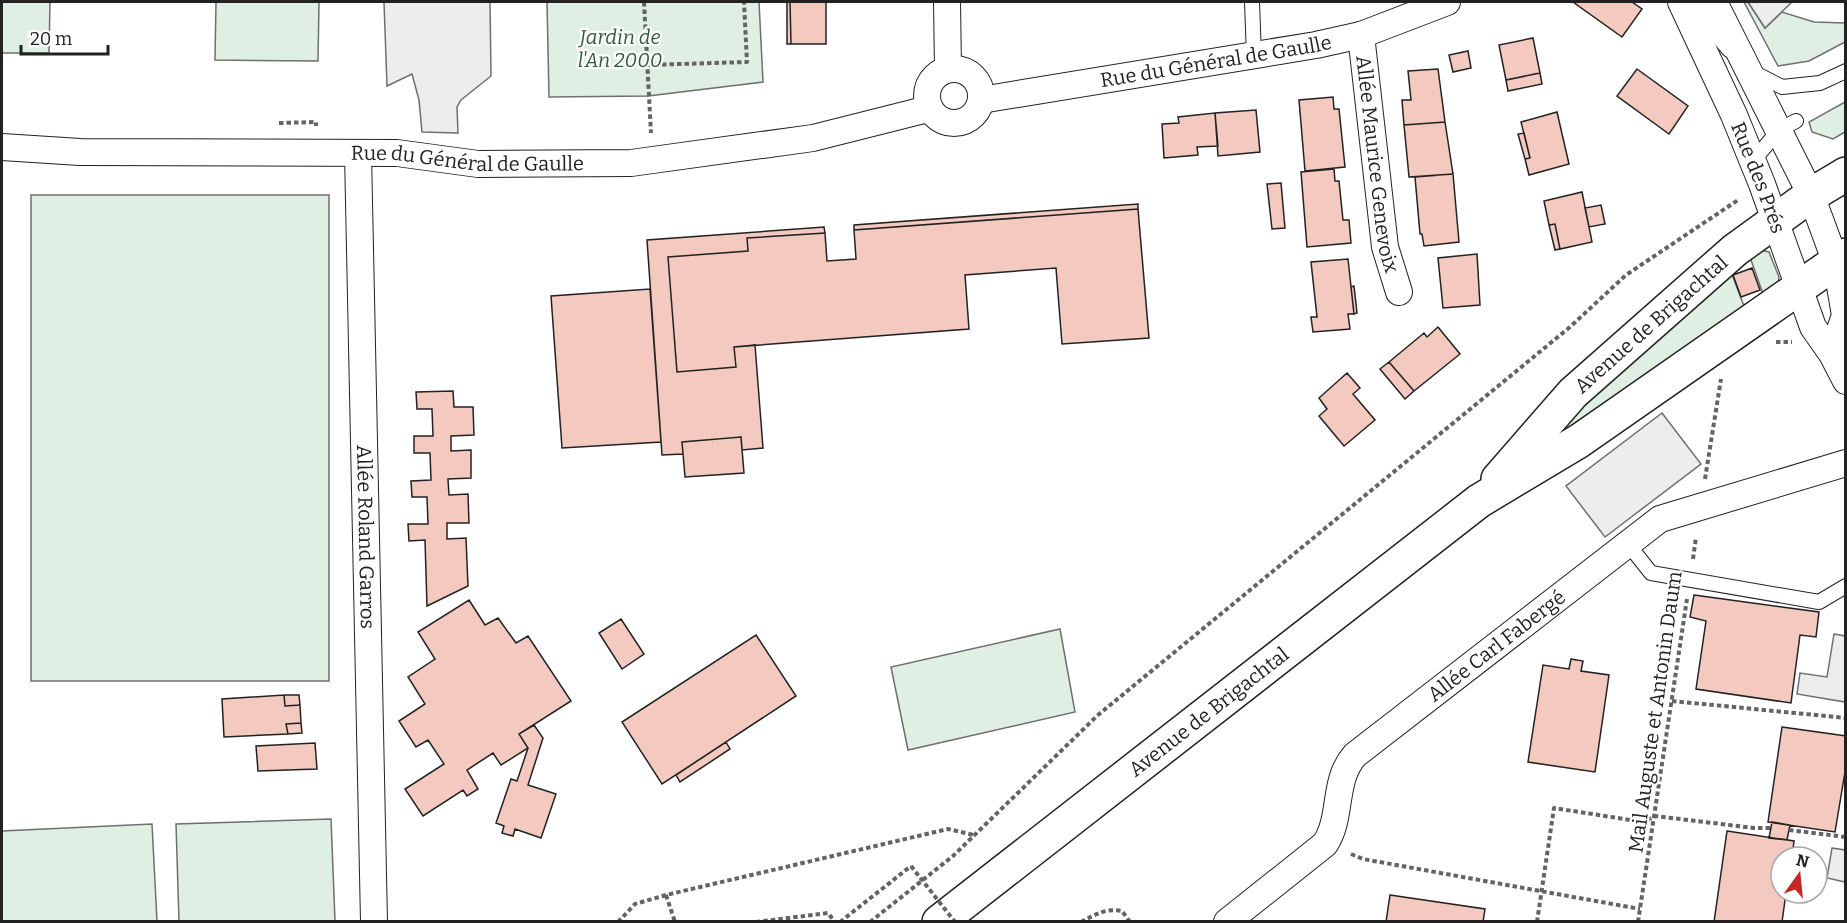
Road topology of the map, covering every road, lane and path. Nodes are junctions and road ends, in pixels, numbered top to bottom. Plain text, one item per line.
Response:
1 (644, 2) edge
2 (744, 2) edge
3 (947, 2) edge
4 (1252, 2) edge
5 (1447, 2) edge
6 (1681, 2) edge
7 (1697, 2) edge
8 (1714, 2) edge
9 (1361, 35) junction
10 (1254, 57) junction
11 (647, 65) junction
12 (948, 69) junction
13 (1748, 69) junction
14 (1845, 71) edge
15 (981, 100) junction
16 (928, 109) junction
17 (1787, 125) junction
18 (2, 147) edge
19 (357, 153) junction
20 (652, 160) junction
21 (1753, 161) junction
22 (1845, 174) edge
23 (1811, 195) junction
24 (1743, 197) dead end
25 (1775, 220) junction
26 (1841, 259) edge
27 (1799, 288) junction
28 (1399, 292) dead end
29 (1833, 354) junction
30 (1721, 378) dead end
31 (1845, 381) edge
32 (1845, 463) edge
33 (1479, 501) junction
34 (1700, 508) junction
35 (1628, 544) junction
36 (1689, 580) junction
37 (1845, 586) edge
38 (1672, 701) junction
39 (1845, 718) edge
40 (1655, 816) junction
41 (1771, 828) dead end
42 (1789, 830) dead end
43 (974, 835) junction
44 (1331, 835) junction
45 (1845, 837) edge
46 (1541, 892) junction
47 (666, 895) junction
48 (1640, 909) junction
49 (374, 921) edge
50 (618, 921) edge
51 (675, 921) edge
52 (756, 921) edge
53 (835, 921) edge
54 (840, 921) edge
55 (870, 921) edge
56 (939, 921) edge
57 (955, 921) edge
58 (1081, 921) edge
59 (1130, 921) edge
60 (1227, 921) edge
61 (1537, 921) edge
62 (1638, 921) edge

1 - 11 path
2 - 11 path
3 - 12 street
4 - 10 lane
5 - 9 street, Rue du Général de Gaulle
6 - 21 street, Rue des Prés
7 - 13 lane, Rue des Prés
8 - 13 street, Rue des Prés
9 - 10 street, Rue du Général de Gaulle
9 - 28 street, Allée Maurice Genevoix
10 - 15 street, Rue du Général de Gaulle
11 - 20 path
12 - 15 street
12 - 16 street
13 - 14 lane
13 - 17 street, Rue des Prés
15 - 16 street
16 - 20 street, Rue du Général de Gaulle
17 - 21 lane
17 - 23 street, Rue des Prés
18 - 19 street, Rue du Général de Gaulle
19 - 20 street, Rue du Général de Gaulle
19 - 49 street, Allée Roland Garros
21 - 25 street, Rue des Prés
22 - 23 main road, Avenue de Brigachtal
23 - 25 main road, Avenue de Brigachtal
23 - 26 street, Rue des Prés
24 - 43 path
25 - 27 street, Rue des Prés
25 - 33 main road, Avenue de Brigachtal
26 - 27 main road, Avenue de Brigachtal
26 - 29 street, Rue des Prés
27 - 29 street, Rue des Prés
27 - 33 main road, Avenue de Brigachtal
29 - 31 street, Rue des Prés
30 - 34 path, Mail Auguste et Antonin Daum
32 - 34 street, Allée Carl Fabergé
33 - 56 main road, Avenue de Brigachtal
34 - 35 street, Allée Carl Fabergé
34 - 36 path, Mail Auguste et Antonin Daum
35 - 36 lane
35 - 44 street, Allée Carl Fabergé
36 - 37 lane
36 - 38 path, Mail Auguste et Antonin Daum
38 - 39 path
38 - 40 path, Mail Auguste et Antonin Daum
40 - 41 path
40 - 46 path
40 - 48 path, Mail Auguste et Antonin Daum
42 - 45 path
43 - 47 path
43 - 55 path
44 - 46 path
44 - 60 street
46 - 48 path
46 - 61 path
47 - 50 path
47 - 51 path
48 - 62 path, Mail Auguste et Antonin Daum
52 - 53 path
54 - 57 path, bridge
58 - 59 path

